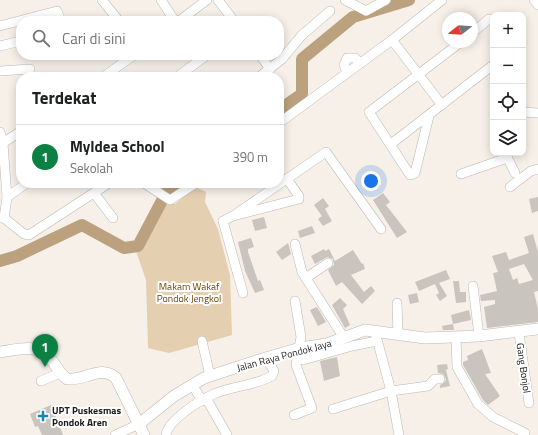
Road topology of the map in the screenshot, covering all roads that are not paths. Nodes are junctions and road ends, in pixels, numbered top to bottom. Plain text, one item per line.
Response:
1 (102, 0) edge
2 (161, 0) edge
3 (207, 0) edge
4 (218, 0) edge
5 (345, 0) edge
6 (386, 0) edge
7 (442, 0) edge
8 (534, 0) edge
9 (538, 5) edge
10 (330, 12) dead end
11 (38, 16) edge
12 (59, 16) edge
13 (115, 16) edge
14 (172, 16) edge
15 (186, 16) edge
16 (230, 16) edge
17 (490, 19) edge
18 (16, 22) edge
19 (0, 26) edge
20 (478, 28) edge
21 (392, 40) junction
22 (16, 42) edge
23 (0, 46) edge
24 (453, 48) edge
25 (284, 54) edge
26 (127, 60) edge
27 (200, 60) edge
28 (264, 60) edge
29 (278, 60) edge
30 (490, 67) edge
31 (270, 69) junction
32 (30, 70) dead end
33 (0, 71) edge
34 (110, 72) edge
35 (184, 72) edge
36 (266, 72) edge
37 (420, 75) junction
38 (442, 106) junction
39 (526, 112) edge
40 (538, 112) edge
41 (429, 116) junction
42 (284, 119) edge
43 (0, 132) edge
44 (16, 135) edge
45 (3, 143) junction
46 (391, 144) junction
47 (504, 156) edge
48 (506, 156) edge
49 (538, 169) edge
50 (515, 173) dead end
51 (461, 174) dead end
52 (284, 179) edge
53 (284, 182) edge
54 (510, 187) dead end
55 (20, 188) edge
56 (102, 188) edge
57 (151, 188) edge
58 (189, 188) edge
59 (271, 188) edge
60 (94, 193) junction
61 (7, 197) junction
62 (233, 216) junction
63 (2, 218) edge
64 (113, 218) dead end
65 (381, 230) dead end
66 (295, 244) dead end
67 (328, 263) dead end
68 (306, 278) junction
69 (473, 286) dead end
70 (243, 293) dead end
71 (295, 301) dead end
72 (397, 303) dead end
73 (538, 330) edge
74 (519, 333) junction
75 (374, 335) junction
76 (398, 335) junction
77 (479, 336) junction
78 (456, 337) junction
79 (344, 338) junction
80 (202, 341) dead end
81 (0, 352) edge
82 (299, 353) junction
83 (266, 358) junction
84 (60, 373) junction
85 (210, 376) junction
86 (440, 379) dead end
87 (41, 381) dead end
88 (192, 384) junction
89 (391, 391) junction
90 (204, 399) junction
91 (529, 403) dead end
92 (333, 409) dead end
93 (294, 415) dead end
94 (139, 424) junction
95 (525, 433) dead end
96 (115, 435) edge
97 (144, 435) edge
98 (166, 435) edge
99 (227, 435) edge
100 (399, 435) edge

1 - 13 street
2 - 14 street
3 - 15 street
4 - 16 street
5 - 6 street
7 - 21 street
8 - 9 street
10 - 25 street
11 - 12 street
17 - 20 street
18 - 19 street
21 - 37 street
21 - 42 street
22 - 23 street
24 - 37 street
26 - 34 street
27 - 35 street
28 - 31 street
29 - 31 street
30 - 38 street
31 - 36 street
32 - 33 street
37 - 38 street
37 - 46 street
38 - 41 street
39 - 40 street
41 - 46 street
41 - 46 street
43 - 45 street
44 - 45 street
45 - 61 street
47 - 51 street
48 - 50 street
49 - 54 street
52 - 65 street
53 - 62 street
55 - 61 street
56 - 60 street
57 - 58 street
59 - 62 street
60 - 63 street
60 - 64 street
61 - 63 street
62 - 70 street
66 - 68 street
67 - 68 street
68 - 79 street
69 - 77 street
71 - 82 street
72 - 76 street
73 - 74 main road, Jalan Raya Pondok Jaya
74 - 77 main road, Jalan Raya Pondok Jaya
74 - 91 street, Gang Bonjol
75 - 76 main road, Jalan Raya Pondok Jaya
75 - 79 main road, Jalan Raya Pondok Jaya
75 - 82 street
75 - 89 street
76 - 78 main road, Jalan Raya Pondok Jaya
77 - 78 main road, Jalan Raya Pondok Jaya
78 - 95 street
79 - 82 main road, Jalan Raya Pondok Jaya
80 - 85 street
81 - 84 main road
82 - 83 main road, Jalan Raya Pondok Jaya
82 - 93 street
83 - 85 main road, Jalan Raya Pondok Jaya
83 - 90 street
84 - 87 street
84 - 94 main road
85 - 88 main road, Jalan Raya Pondok Jaya
86 - 89 street
88 - 90 street
88 - 94 main road, Jalan Raya Pondok Jaya
89 - 92 street
89 - 100 street
90 - 98 street
90 - 99 street
94 - 96 street
94 - 97 main road

